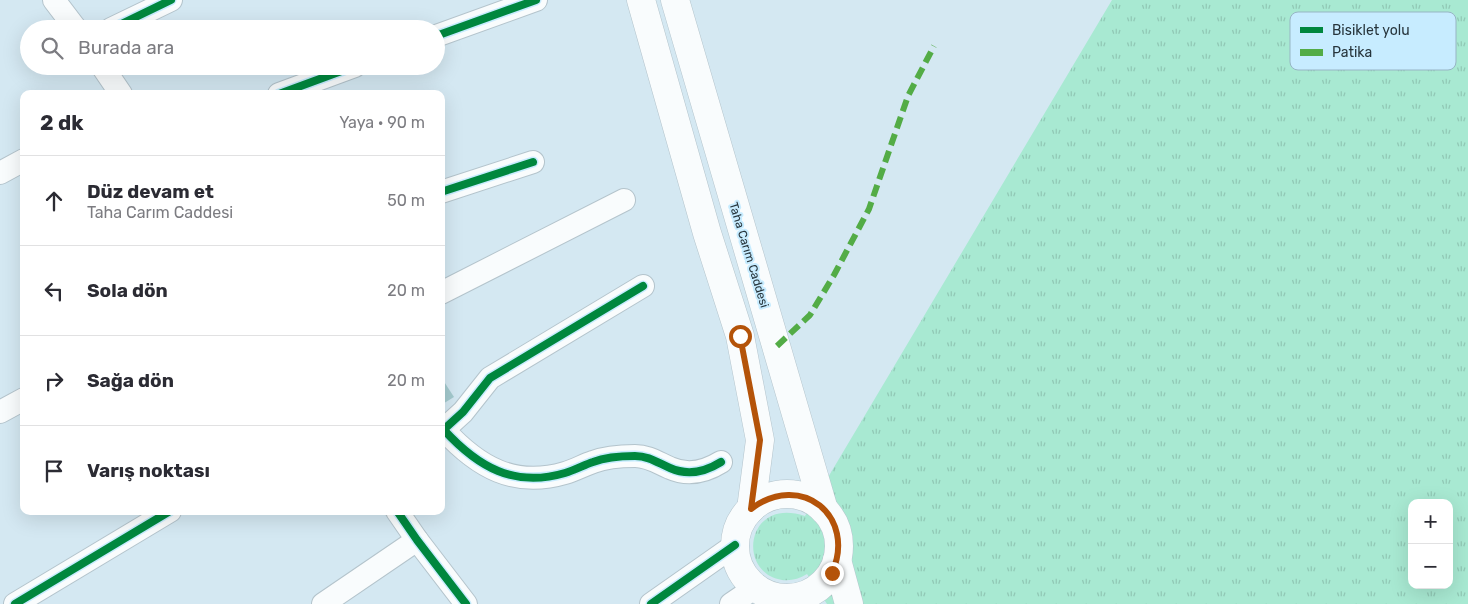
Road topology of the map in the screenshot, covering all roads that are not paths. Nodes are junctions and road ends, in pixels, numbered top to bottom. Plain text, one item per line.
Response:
1 (54, 0) edge
2 (171, 0) edge
3 (536, 0) edge
4 (641, 0) edge
5 (675, 0) edge
6 (69, 20) edge
7 (130, 20) edge
8 (445, 33) edge
9 (108, 75) edge
10 (331, 75) edge
11 (118, 90) edge
12 (290, 90) edge
13 (20, 162) edge
14 (533, 162) dead end
15 (0, 173) edge
16 (445, 191) edge
17 (624, 200) dead end
18 (643, 286) dead end
19 (445, 291) edge
20 (20, 401) edge
21 (0, 412) edge
22 (445, 429) edge
23 (445, 433) edge
24 (720, 462) dead end
25 (751, 509) junction
26 (824, 510) junction
27 (163, 515) edge
28 (400, 515) edge
29 (416, 540) junction
30 (735, 545) junction
31 (837, 560) junction
32 (770, 596) edge
33 (15, 604) edge
34 (323, 604) edge
35 (466, 604) edge
36 (651, 604) edge
37 (731, 604) edge
38 (849, 604) edge

1 - 6 street
2 - 7 street
3 - 8 street
4 - 25 main road
5 - 26 main road, Taha Carım Caddesi
9 - 11 street
10 - 12 street
13 - 15 street
14 - 16 street
17 - 19 street
18 - 22 street
20 - 21 street
23 - 24 street
25 - 26 main road
25 - 30 main road
26 - 31 main road
27 - 33 street
28 - 29 street
29 - 34 street
29 - 35 street
30 - 32 main road
30 - 36 street
31 - 32 main road
31 - 38 main road
32 - 37 street

